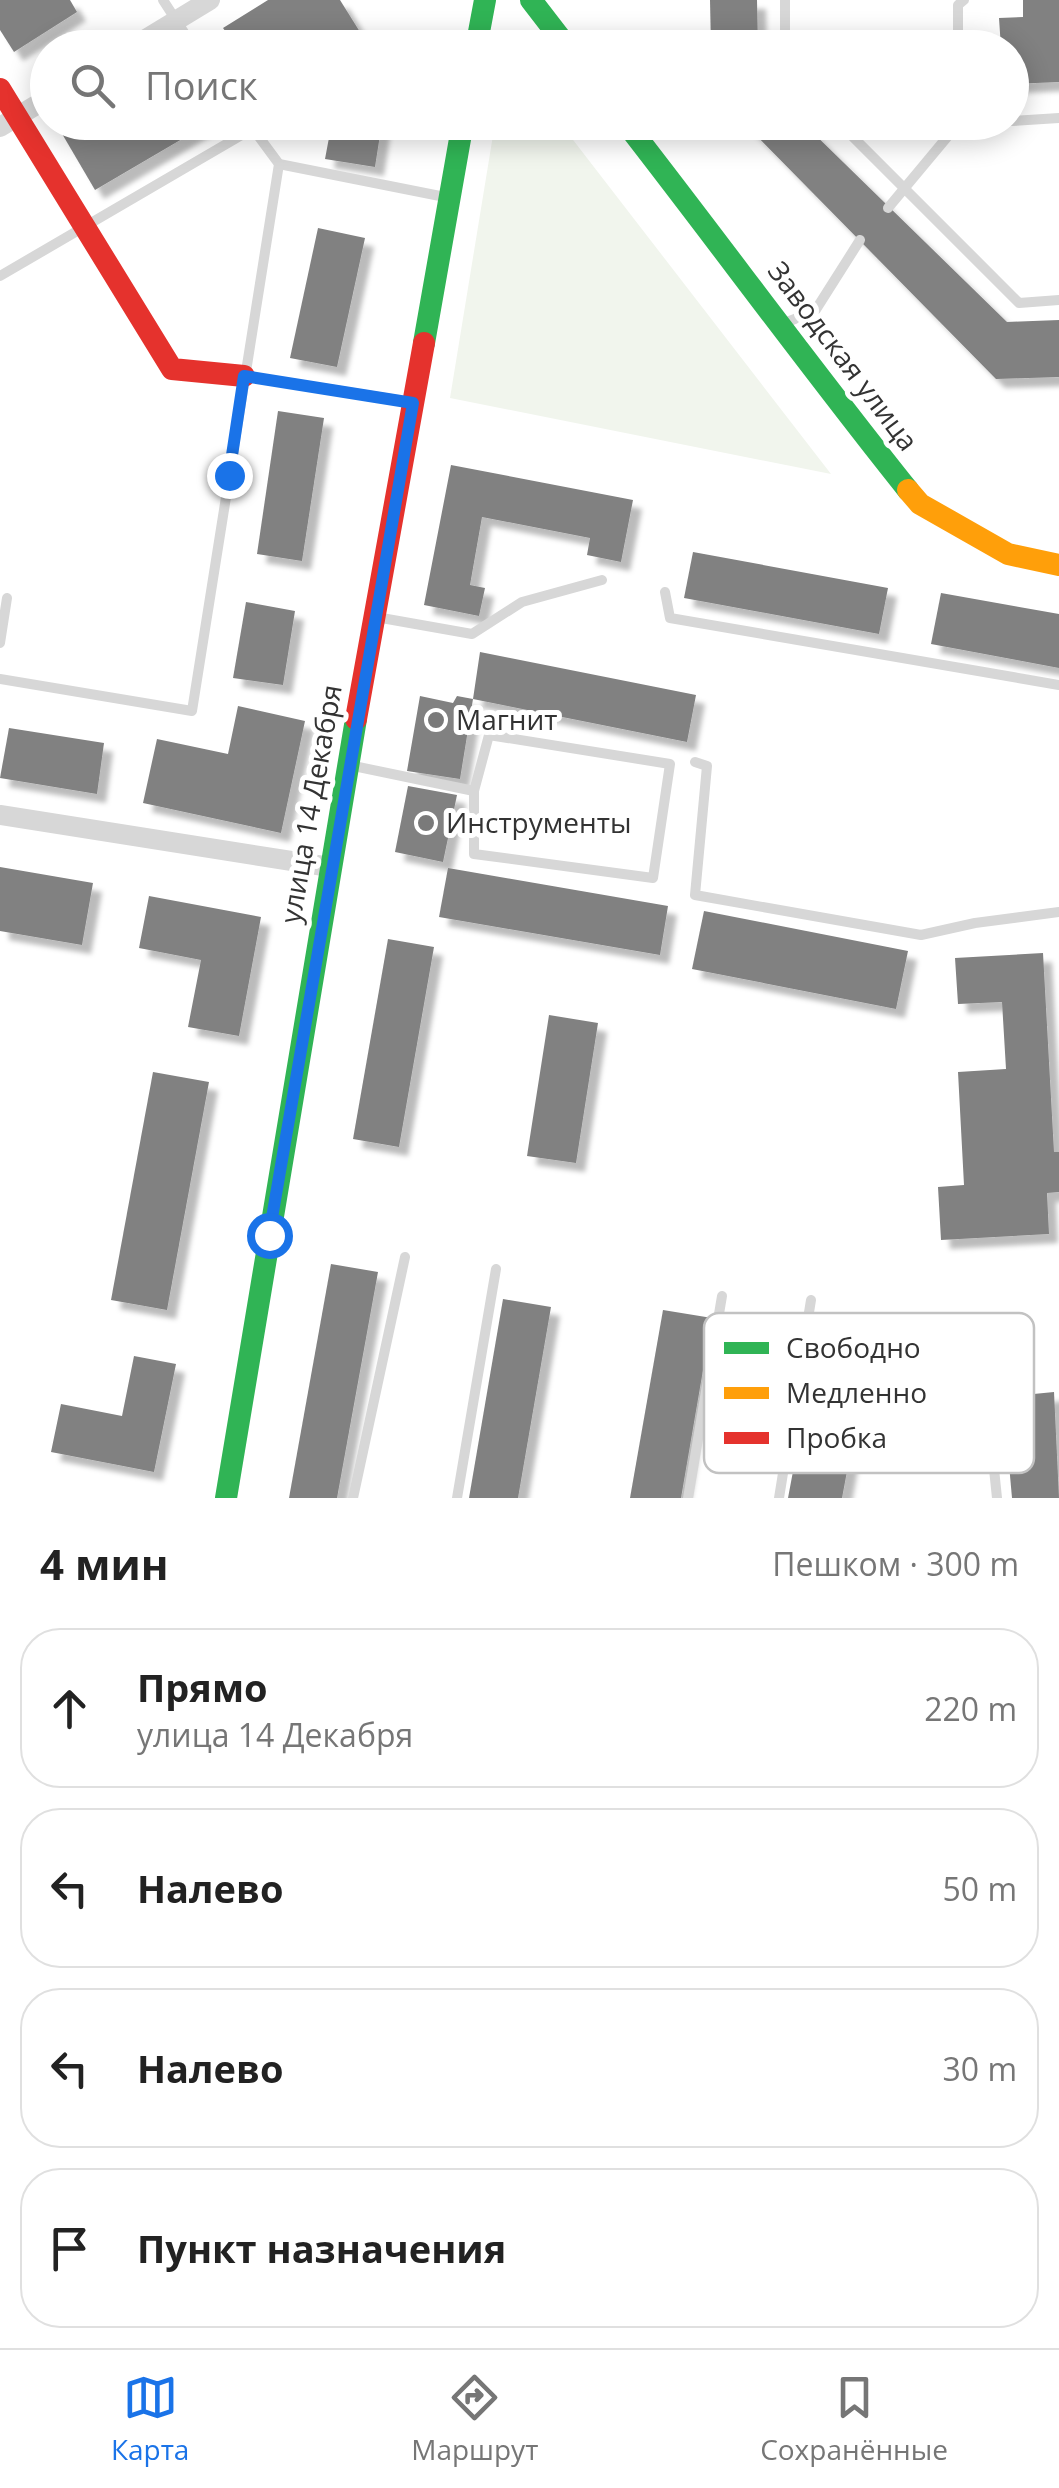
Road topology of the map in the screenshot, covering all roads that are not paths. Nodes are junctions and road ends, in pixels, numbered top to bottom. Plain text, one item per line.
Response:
1 (163, 0) edge
2 (210, 0) edge
3 (484, 0) edge
4 (531, 0) edge
5 (785, 0) edge
6 (964, 0) edge
7 (175, 21) junction
8 (160, 30) edge
9 (181, 30) edge
10 (479, 30) edge
11 (554, 30) edge
12 (786, 30) edge
13 (958, 30) edge
14 (0, 90) edge
15 (30, 109) edge
16 (1059, 118) edge
17 (1029, 120) edge
18 (8, 122) edge
19 (227, 140) edge
20 (261, 140) edge
21 (460, 140) edge
22 (639, 140) edge
23 (855, 140) edge
24 (944, 140) edge
25 (279, 164) junction
26 (904, 191) junction
27 (449, 198) junction
28 (888, 208) dead end
29 (82, 227) junction
30 (860, 240) dead end
31 (0, 276) edge
32 (1059, 300) edge
33 (780, 326) junction
34 (244, 376) junction
35 (413, 403) junction
36 (1059, 565) edge
37 (602, 580) dead end
38 (665, 592) dead end
39 (7, 598) dead end
40 (375, 616) junction
41 (0, 643) edge
42 (0, 678) edge
43 (1059, 685) edge
44 (695, 762) dead end
45 (348, 765) junction
46 (474, 790) junction
47 (0, 816) edge
48 (330, 867) junction
49 (1059, 912) edge
50 (405, 1257) dead end
51 (496, 1270) dead end
52 (722, 1296) dead end
53 (812, 1300) dead end
54 (719, 1313) edge
55 (810, 1313) edge
56 (704, 1403) edge
57 (783, 1473) edge
58 (994, 1473) edge
59 (226, 1498) edge
60 (353, 1498) edge
61 (457, 1498) edge
62 (688, 1498) edge
63 (779, 1498) edge
64 (996, 1498) edge

1 - 7 lane
2 - 7 street
3 - 10 main road
4 - 11 main road
5 - 12 lane
6 - 13 lane
7 - 8 street
7 - 9 lane
14 - 18 main road
15 - 18 street
16 - 17 lane
18 - 29 main road
19 - 29 lane
20 - 25 lane
21 - 27 main road, улица 14 Декабря
22 - 33 main road, Заводская улица
23 - 26 lane
24 - 26 lane
25 - 27 lane
25 - 34 lane
26 - 28 lane
26 - 32 lane
27 - 35 main road, улица 14 Декабря
29 - 31 lane
29 - 34 main road
30 - 33 lane
33 - 36 main road, Заводская улица
34 - 35 lane
34 - 42 lane
35 - 40 main road, улица 14 Декабря
37 - 40 lane
38 - 43 lane
39 - 41 lane
40 - 45 main road, улица 14 Декабря
44 - 49 lane
45 - 46 lane
45 - 48 main road, улица 14 Декабря
46 - 46 lane
47 - 48 street
48 - 59 main road, улица 14 Декабря
50 - 60 lane
51 - 61 lane
52 - 54 lane
53 - 55 lane
56 - 62 lane
57 - 63 lane
58 - 64 lane

